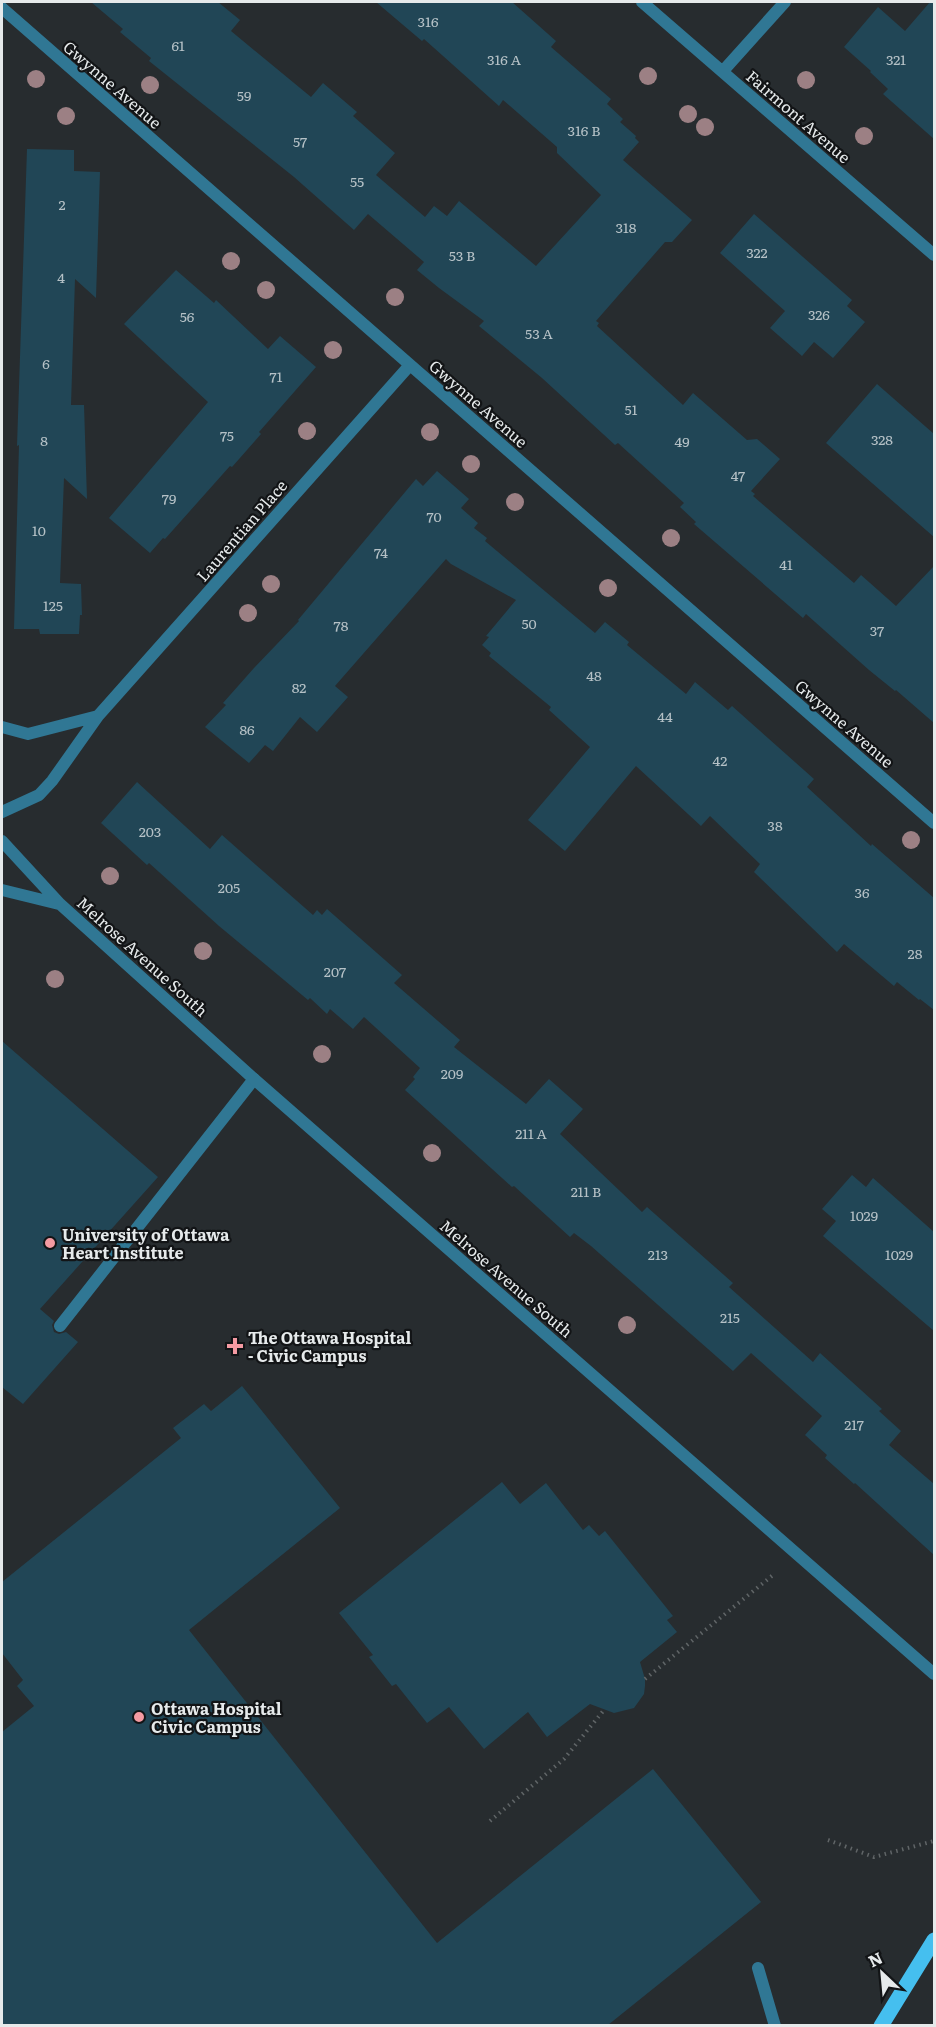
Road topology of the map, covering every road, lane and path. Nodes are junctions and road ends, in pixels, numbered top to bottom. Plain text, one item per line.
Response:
1 (642, 2) edge
2 (785, 2) edge
3 (2, 8) edge
4 (723, 71) junction
5 (934, 255) edge
6 (410, 365) junction
7 (98, 716) junction
8 (2, 727) edge
9 (2, 812) edge
10 (934, 823) edge
11 (2, 841) edge
12 (2, 890) edge
13 (60, 904) junction
14 (254, 1079) junction
15 (60, 1326) dead end
16 (773, 1575) dead end
17 (934, 1674) edge
18 (645, 1678) dead end
19 (604, 1710) dead end
20 (490, 1821) dead end
21 (828, 1840) dead end
22 (934, 1841) edge
23 (934, 1940) edge
24 (758, 1968) dead end
25 (775, 2025) edge
26 (881, 2025) edge

1 - 4 street, Fairmont Avenue
2 - 4 street
3 - 6 street, Gwynne Avenue
4 - 5 street, Fairmont Avenue
6 - 7 street, Laurentian Place
6 - 10 street, Gwynne Avenue
7 - 8 street
7 - 9 street, Laurentian Place
11 - 13 street, Melrose Avenue South
12 - 13 street, Melrose Avenue South
13 - 14 street, Melrose Avenue South
14 - 15 street
14 - 17 street, Melrose Avenue South
16 - 18 path
19 - 20 path
21 - 22 path
23 - 26 main road
24 - 25 street

